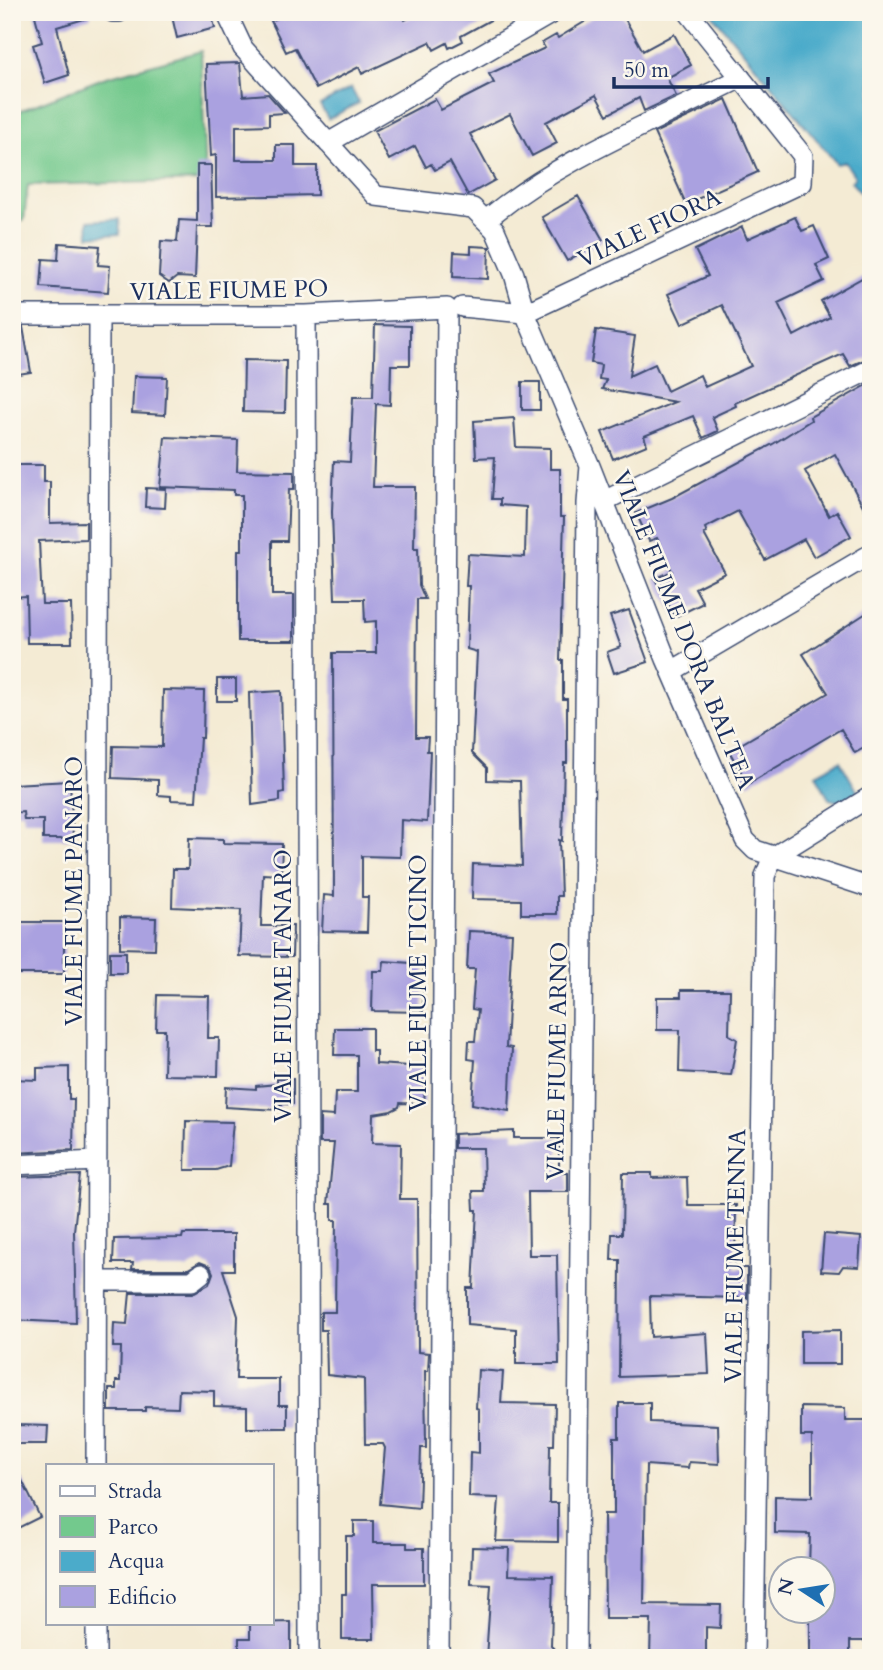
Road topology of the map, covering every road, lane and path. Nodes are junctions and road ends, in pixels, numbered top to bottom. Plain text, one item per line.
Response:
1 (226, 12) edge
2 (554, 12) edge
3 (688, 12) edge
4 (741, 78) junction
5 (328, 143) junction
6 (487, 219) junction
7 (454, 307) junction
8 (525, 313) junction
9 (12, 315) edge
10 (306, 315) junction
11 (99, 317) junction
12 (871, 369) edge
13 (590, 466) junction
14 (604, 501) junction
15 (871, 554) edge
16 (672, 671) junction
17 (871, 796) edge
18 (773, 856) junction
19 (871, 888) edge
20 (97, 1161) junction
21 (12, 1166) edge
22 (201, 1274) dead end
23 (97, 1281) junction
24 (96, 1464) edge
25 (96, 1624) edge
26 (96, 1658) edge
27 (309, 1658) edge
28 (439, 1658) edge
29 (576, 1658) edge
30 (754, 1658) edge

1 - 5 street
2 - 5 street
3 - 4 street
4 - 6 street
4 - 8 street, VIALE FIORA
5 - 6 street
6 - 8 street, VIALE FIUME DORA BALTEA
7 - 8 street, VIALE FIUME PO
7 - 10 street, VIALE FIUME PO
7 - 28 street, VIALE FIUME TICINO
8 - 13 street, VIALE FIUME DORA BALTEA
9 - 11 street, VIALE FIUME PO
10 - 11 street, VIALE FIUME PO
10 - 27 street, VIALE FIUME TANARO
11 - 20 street, VIALE FIUME PANARO
12 - 14 street
13 - 14 street, VIALE FIUME DORA BALTEA
13 - 29 street, VIALE FIUME ARNO
14 - 16 street, VIALE FIUME DORA BALTEA
15 - 16 street
16 - 18 street, VIALE FIUME DORA BALTEA
17 - 18 street
18 - 19 street, VIALE FIUME DORA BALTEA
18 - 30 street, VIALE FIUME TENNA
20 - 21 street
20 - 23 street, VIALE FIUME PANARO
22 - 23 street
23 - 24 street, VIALE FIUME PANARO
25 - 26 street

